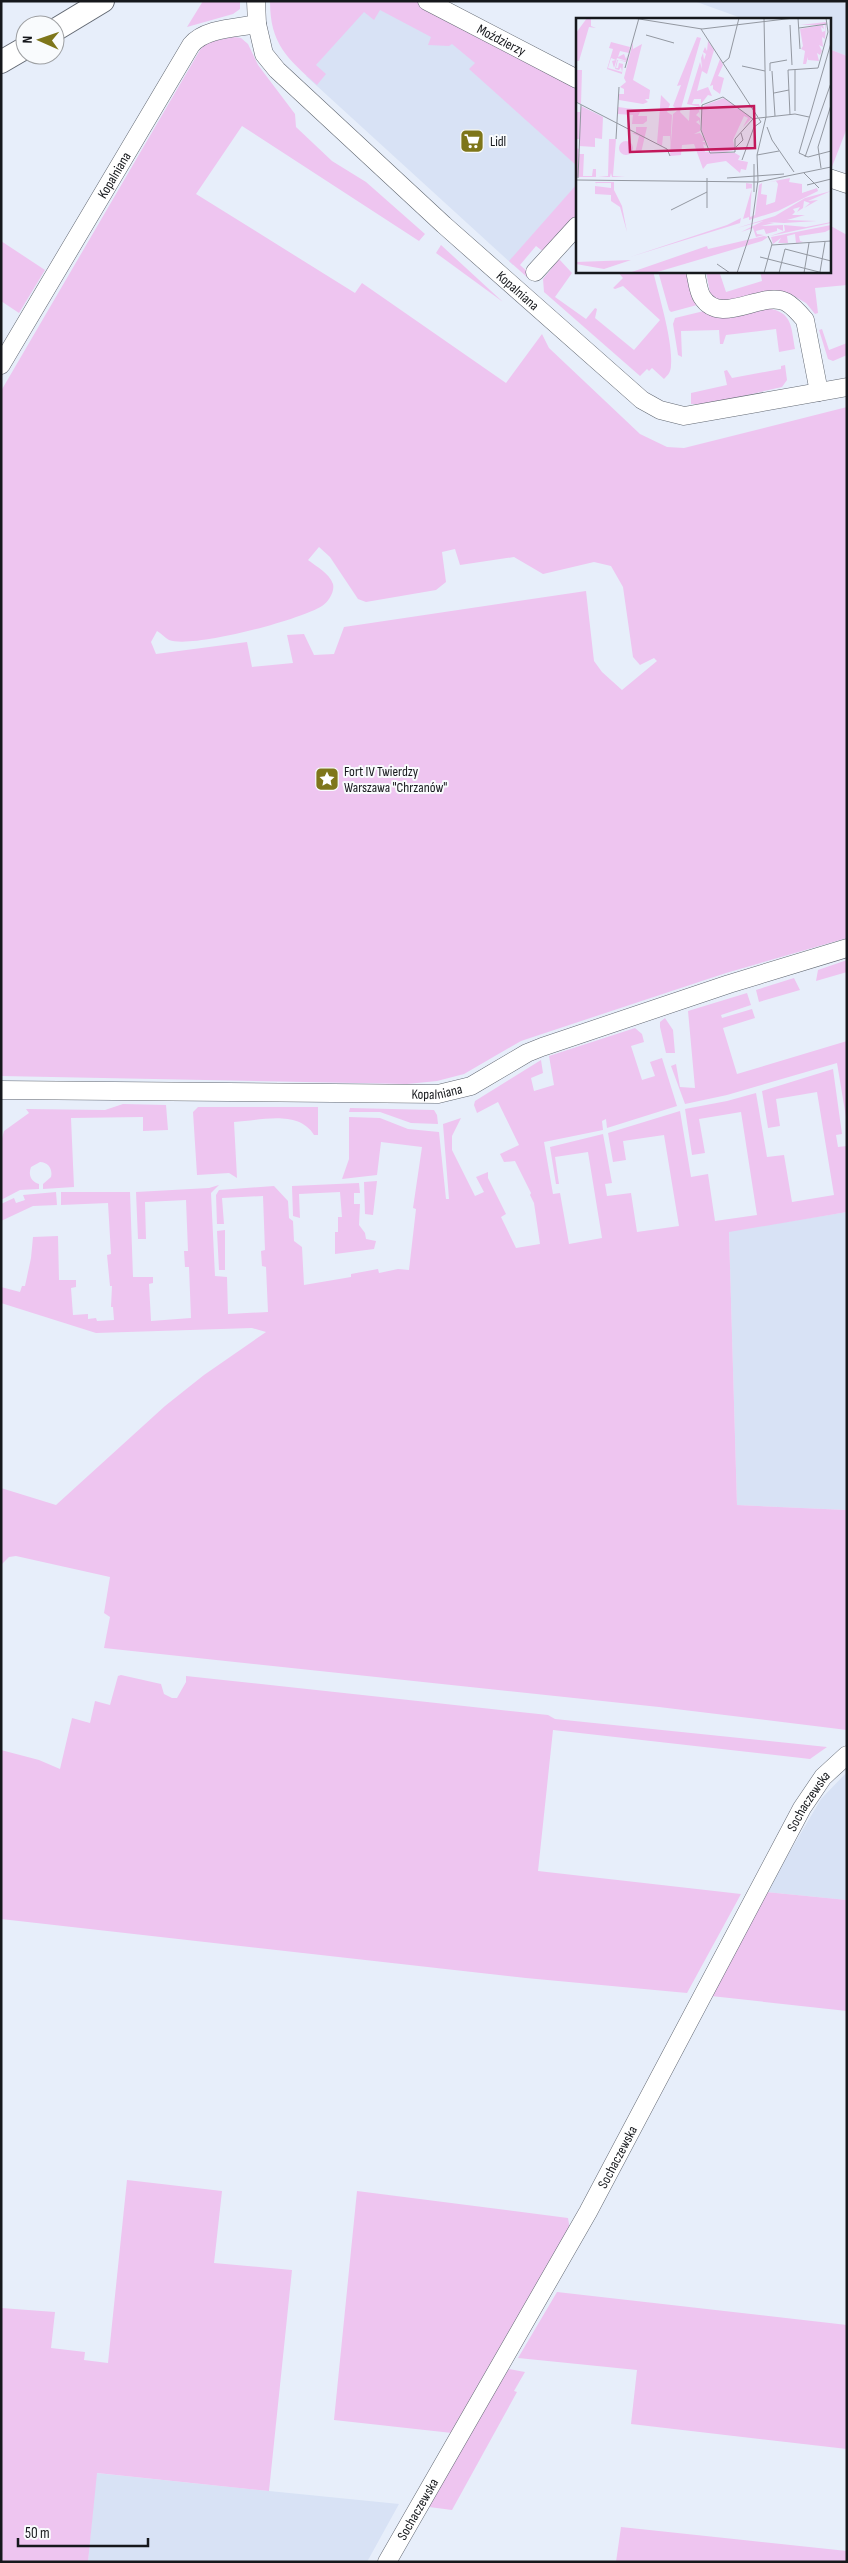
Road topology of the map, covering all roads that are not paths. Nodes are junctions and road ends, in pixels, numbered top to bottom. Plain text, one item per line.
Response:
1 (103, 1) edge
2 (256, 1) edge
3 (427, 1) edge
4 (65, 24) edge
5 (257, 24) junction
6 (15, 54) edge
7 (1, 62) edge
8 (576, 78) edge
9 (830, 178) edge
10 (847, 184) edge
11 (576, 227) edge
12 (535, 272) dead end
13 (695, 272) edge
14 (1, 365) edge
15 (847, 387) edge
16 (819, 392) junction
17 (847, 948) edge
18 (1, 1090) edge
19 (847, 1755) edge
20 (388, 2562) edge

1 - 4 street
2 - 5 street, Kopalniana
3 - 8 street, Moździerzy
5 - 14 street, Kopalniana
5 - 16 street, Kopalniana
6 - 7 street
9 - 10 street
11 - 12 street
13 - 16 street
15 - 16 street, Kopalniana
17 - 18 street, Kopalniana
19 - 20 street, Sochaczewska

